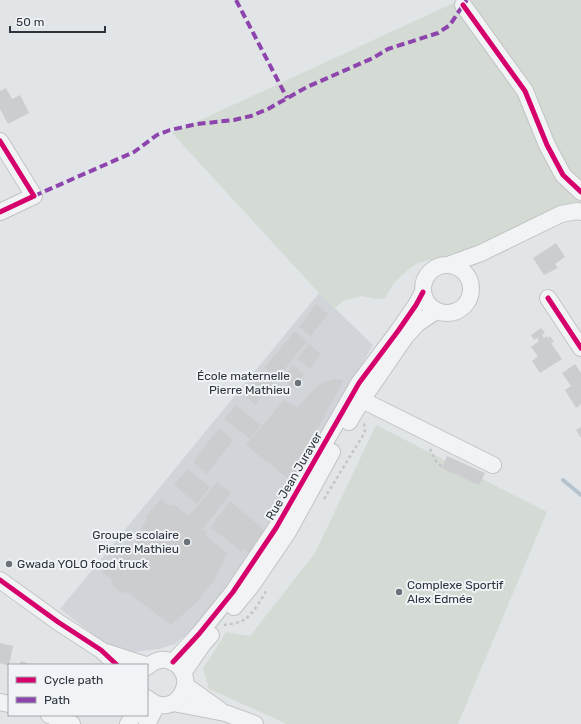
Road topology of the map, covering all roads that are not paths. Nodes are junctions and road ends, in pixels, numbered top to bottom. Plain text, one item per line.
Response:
1 (463, 5) dead end
2 (0, 141) edge
3 (581, 192) edge
4 (0, 212) edge
5 (581, 212) edge
6 (481, 253) junction
7 (448, 265) junction
8 (468, 278) junction
9 (423, 292) junction
10 (548, 298) dead end
11 (436, 311) junction
12 (581, 348) edge
13 (362, 400) junction
14 (493, 465) dead end
15 (0, 580) edge
16 (100, 650) junction
17 (116, 664) edge
18 (141, 664) edge
19 (148, 665) edge
20 (181, 674) junction
21 (159, 702) edge
22 (225, 713) junction
23 (52, 716) edge
24 (72, 724) edge
25 (147, 724) edge
26 (255, 724) edge

1 - 3 street
2 - 4 street
5 - 6 street
6 - 7 street
6 - 8 street
7 - 8 street
7 - 9 street
8 - 11 street
9 - 11 street
9 - 20 street, Rue Jean Juraver
10 - 12 street
11 - 13 street, Rue Jean Juraver
13 - 14 street
13 - 20 street, Rue Jean Juraver
15 - 16 street
16 - 17 street
16 - 18 street
19 - 20 street
20 - 21 street
20 - 22 street
21 - 22 street
21 - 25 street
22 - 26 street
23 - 24 street

